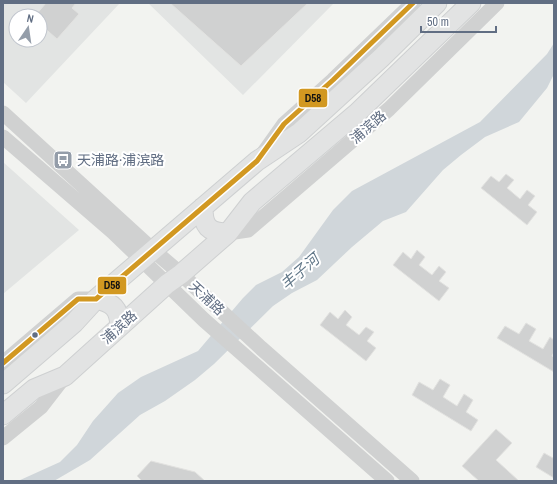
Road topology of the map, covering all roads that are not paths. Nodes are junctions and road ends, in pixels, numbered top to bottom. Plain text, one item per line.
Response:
1 (413, 3) edge
2 (437, 3) edge
3 (471, 3) edge
4 (497, 3) edge
5 (3, 113) edge
6 (3, 137) edge
7 (257, 160) junction
8 (203, 207) junction
9 (228, 233) junction
10 (148, 255) junction
11 (174, 279) junction
12 (96, 299) junction
13 (120, 326) junction
14 (3, 363) edge
15 (65, 376) junction
16 (3, 384) edge
17 (3, 415) edge
18 (3, 438) edge
19 (387, 481) edge
20 (412, 481) edge

1 - 7 street
2 - 7 main road
3 - 9 main road, 浦滨路
4 - 9 street, 浦滨路
5 - 10 street, 天浦路
6 - 10 street, 天浦路
7 - 8 main road
8 - 9 main road
8 - 10 main road
9 - 11 main road, 浦滨路
10 - 11 street, 天浦路
10 - 12 main road
11 - 13 main road, 浦滨路
11 - 19 street, 天浦路
11 - 20 street, 天浦路
12 - 13 main road
12 - 14 street
12 - 16 main road
13 - 15 main road, 浦滨路
15 - 17 main road, 浦滨路
15 - 18 street, 浦滨路

